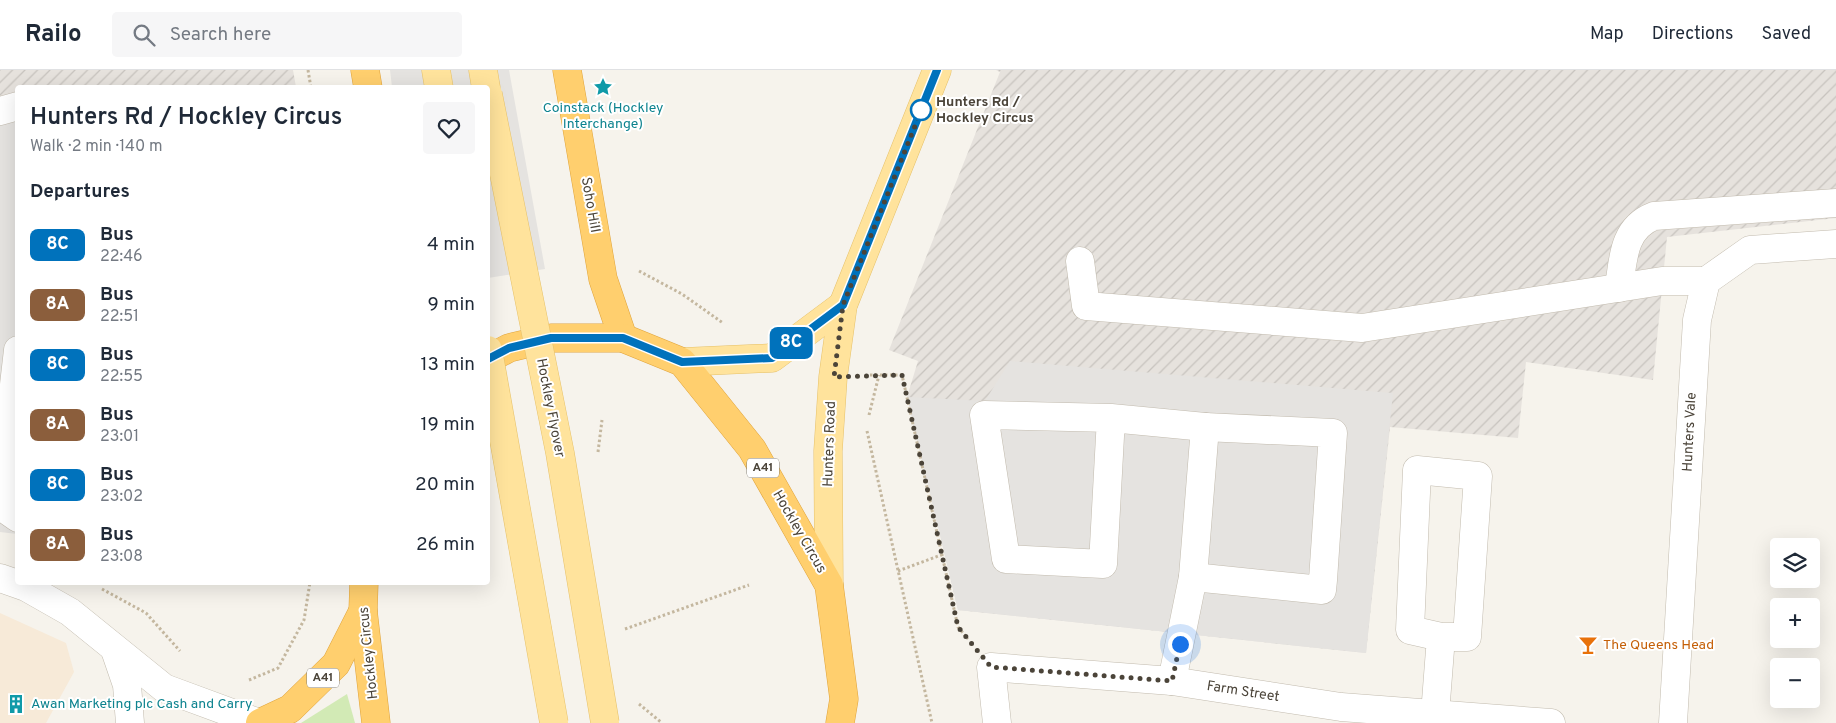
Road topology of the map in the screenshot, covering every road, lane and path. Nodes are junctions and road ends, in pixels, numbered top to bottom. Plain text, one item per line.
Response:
1 (308, 70) edge
2 (365, 70) edge
3 (436, 70) edge
4 (483, 70) edge
5 (567, 70) edge
6 (937, 70) edge
7 (310, 85) edge
8 (368, 85) edge
9 (438, 85) edge
10 (486, 85) edge
11 (490, 104) edge
12 (15, 107) edge
13 (0, 111) edge
14 (1836, 203) edge
15 (1836, 244) edge
16 (1080, 261) dead end
17 (635, 268) dead end
18 (1706, 281) junction
19 (1619, 288) junction
20 (843, 305) junction
21 (727, 326) dead end
22 (623, 338) junction
23 (490, 358) edge
24 (490, 361) edge
25 (682, 362) junction
26 (879, 375) junction
27 (15, 376) edge
28 (834, 377) junction
29 (868, 417) dead end
30 (1111, 418) junction
31 (866, 425) dead end
32 (1205, 427) junction
33 (15, 516) edge
34 (941, 555) junction
35 (898, 571) junction
36 (1193, 577) junction
37 (0, 578) edge
38 (15, 583) edge
39 (20, 585) edge
40 (310, 585) edge
41 (364, 585) edge
42 (749, 585) dead end
43 (829, 585) junction
44 (98, 587) dead end
45 (363, 611) junction
46 (620, 631) dead end
47 (1441, 637) junction
48 (115, 650) junction
49 (185, 658) dead end
50 (991, 667) junction
51 (247, 681) dead end
52 (1172, 681) junction
53 (842, 711) edge
54 (1435, 714) junction
55 (1348, 715) edge
56 (130, 723) edge
57 (259, 723) edge
58 (376, 723) edge
59 (554, 723) edge
60 (605, 723) edge
61 (857, 723) edge
62 (932, 723) edge
63 (997, 723) edge
64 (1551, 723) edge
65 (1673, 723) edge

1 - 7 path
2 - 8 highway
3 - 9 main road
4 - 10 main road
5 - 22 highway, Soho Hill
6 - 20 main road, Hunters Road
11 - 60 main road, Hockley Flyover, bridge
12 - 13 street
14 - 19 street
15 - 18 street
16 - 19 street
17 - 21 path
18 - 19 street
18 - 65 street, Hunters Vale
20 - 25 main road
20 - 28 main road, Hunters Road
22 - 23 highway, Hockley Circus / A41
22 - 25 highway, Hockley Circus / A41
24 - 59 main road, bridge
25 - 43 highway, Hockley Circus / A41
26 - 28 path
26 - 29 path
26 - 34 path
27 - 33 street
28 - 43 main road, Hunters Road
30 - 30 street
30 - 32 street
31 - 35 path
32 - 36 street
32 - 36 street
34 - 35 path
34 - 50 path
35 - 62 path
36 - 52 street
37 - 38 street
39 - 48 street
40 - 51 path
41 - 45 highway, Hockley Circus / A41
42 - 46 path
43 - 53 highway, Hockley Circus / A41
44 - 49 path
45 - 57 highway, A41
45 - 58 highway, Hockley Circus / A41
47 - 47 street
47 - 54 street
48 - 56 street
48 - 57 street
50 - 52 street, Farm Street
50 - 63 street
52 - 55 street, Farm Street
53 - 61 highway, A41
54 - 55 street, Farm Street
54 - 64 street, Farm Street

